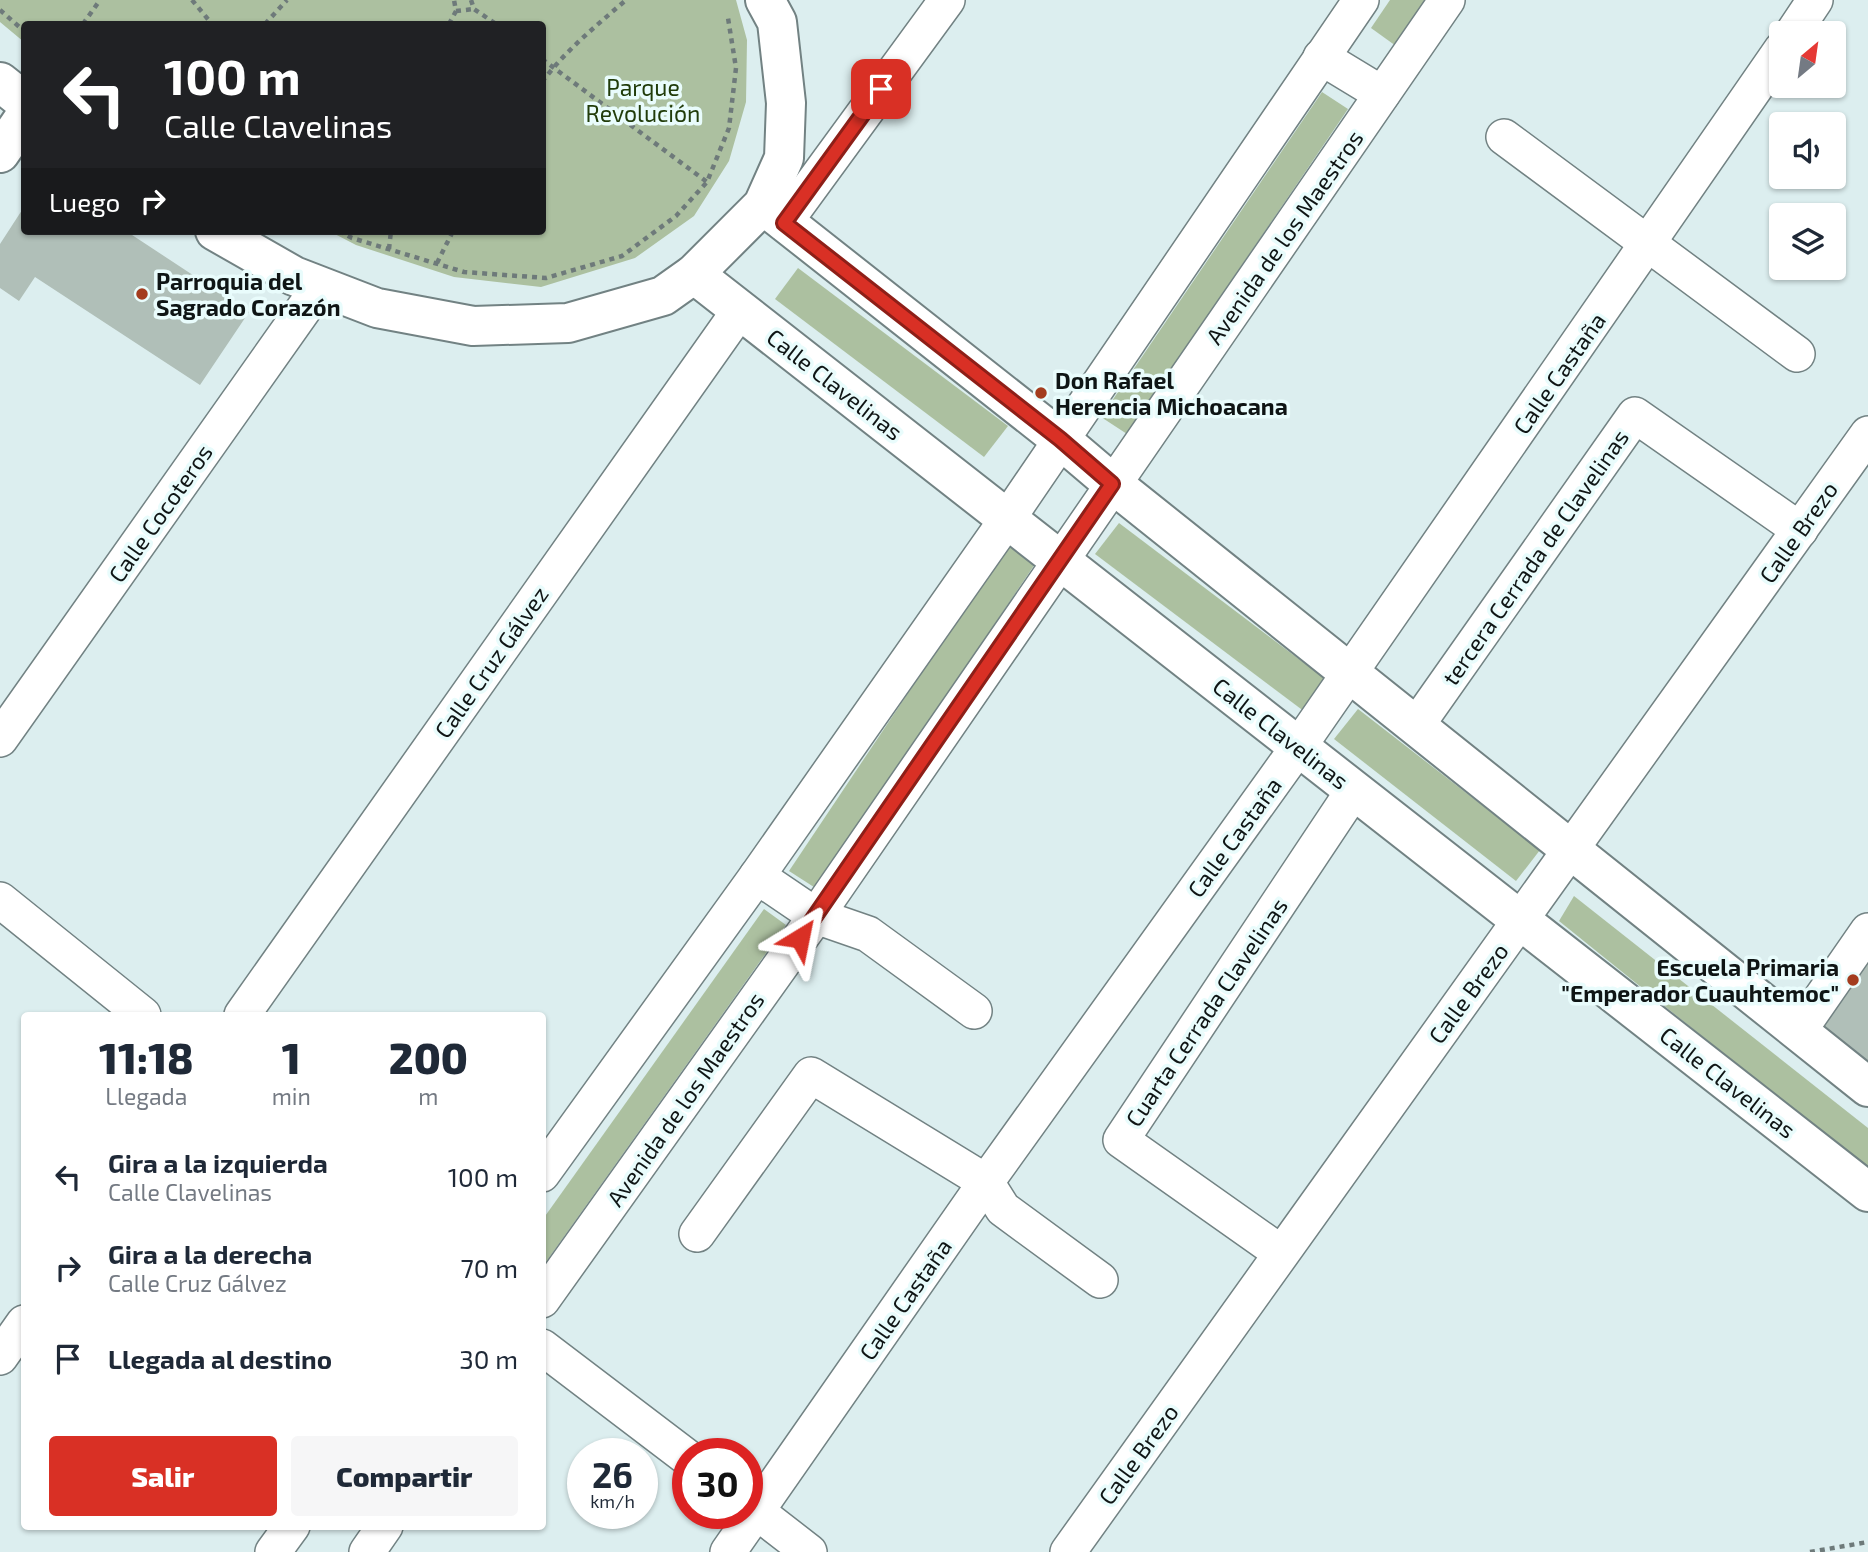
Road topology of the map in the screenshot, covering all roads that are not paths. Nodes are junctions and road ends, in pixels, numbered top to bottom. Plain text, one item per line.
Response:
1 (765, 0) edge
2 (947, 0) edge
3 (1361, 0) edge
4 (1447, 0) edge
5 (1815, 0) edge
6 (1801, 21) edge
7 (1321, 57) junction
8 (1769, 68) edge
9 (0, 82) edge
10 (1382, 94) junction
11 (21, 100) edge
12 (21, 122) edge
13 (1504, 137) dead end
14 (0, 153) edge
15 (773, 214) junction
16 (222, 235) edge
17 (1649, 243) junction
18 (694, 274) junction
19 (320, 286) junction
20 (740, 310) junction
21 (1797, 354) dead end
22 (1868, 433) edge
23 (1060, 439) junction
24 (1112, 484) junction
25 (1008, 518) junction
26 (1800, 530) junction
27 (1062, 561) junction
28 (1350, 673) junction
29 (1416, 726) junction
30 (0, 739) edge
31 (1299, 746) junction
32 (1354, 790) junction
33 (1570, 850) junction
34 (757, 876) junction
35 (0, 900) edge
36 (816, 916) junction
37 (1520, 920) junction
38 (1868, 931) edge
39 (974, 1011) dead end
40 (138, 1012) edge
41 (244, 1012) edge
42 (1798, 1032) junction
43 (1868, 1087) edge
44 (546, 1168) edge
45 (986, 1182) junction
46 (1868, 1192) edge
47 (697, 1234) dead end
48 (1281, 1253) junction
49 (1101, 1280) dead end
50 (546, 1294) edge
51 (21, 1326) edge
52 (546, 1349) edge
53 (0, 1357) edge
54 (672, 1446) edge
55 (763, 1493) edge
56 (763, 1516) edge
57 (741, 1529) edge
58 (289, 1530) edge
59 (382, 1530) edge
60 (273, 1552) edge
61 (367, 1552) edge
62 (728, 1552) edge
63 (809, 1552) edge
64 (1068, 1552) edge

1 - 15 street
2 - 15 street
3 - 7 street
4 - 10 street, Avenida de los Maestros
5 - 6 street
7 - 10 street
7 - 23 street
8 - 17 street, Calle Castaña
9 - 11 street
10 - 24 street, Avenida de los Maestros
12 - 14 street
13 - 17 street
15 - 18 street
15 - 23 street
16 - 19 street
17 - 21 street
17 - 28 street, Calle Castaña
18 - 19 street
18 - 20 street, Calle Clavelinas
19 - 30 street, Calle Cocoteros
20 - 25 street, Calle Clavelinas
20 - 41 street, Calle Cruz Gálvez
22 - 26 street, Calle Brezo
23 - 24 street
23 - 25 street
24 - 27 street, Avenida de los Maestros
24 - 28 street
25 - 27 street, Calle Clavelinas
25 - 34 street
26 - 29 street, tercera Cerrada de Clavelinas
26 - 33 street, Calle Brezo
27 - 31 street, Calle Clavelinas
27 - 36 street, Avenida de los Maestros
28 - 29 street
28 - 31 street, Calle Castaña
29 - 33 street
31 - 32 street, Calle Clavelinas
31 - 45 street, Calle Castaña
32 - 37 street, Calle Clavelinas
32 - 48 street, Cuarta Cerrada Clavelinas
33 - 37 street, Calle Brezo
33 - 42 street
34 - 36 street
34 - 44 street
35 - 40 street
36 - 39 street
36 - 50 street, Avenida de los Maestros
37 - 46 street, Calle Clavelinas
37 - 48 street, Calle Brezo
38 - 42 street
42 - 43 street
45 - 47 street
45 - 49 street
45 - 55 street, Calle Castaña
48 - 64 street, Calle Brezo
51 - 53 street
52 - 54 street
56 - 63 street
57 - 62 street, Calle Castaña
58 - 60 street
59 - 61 street

